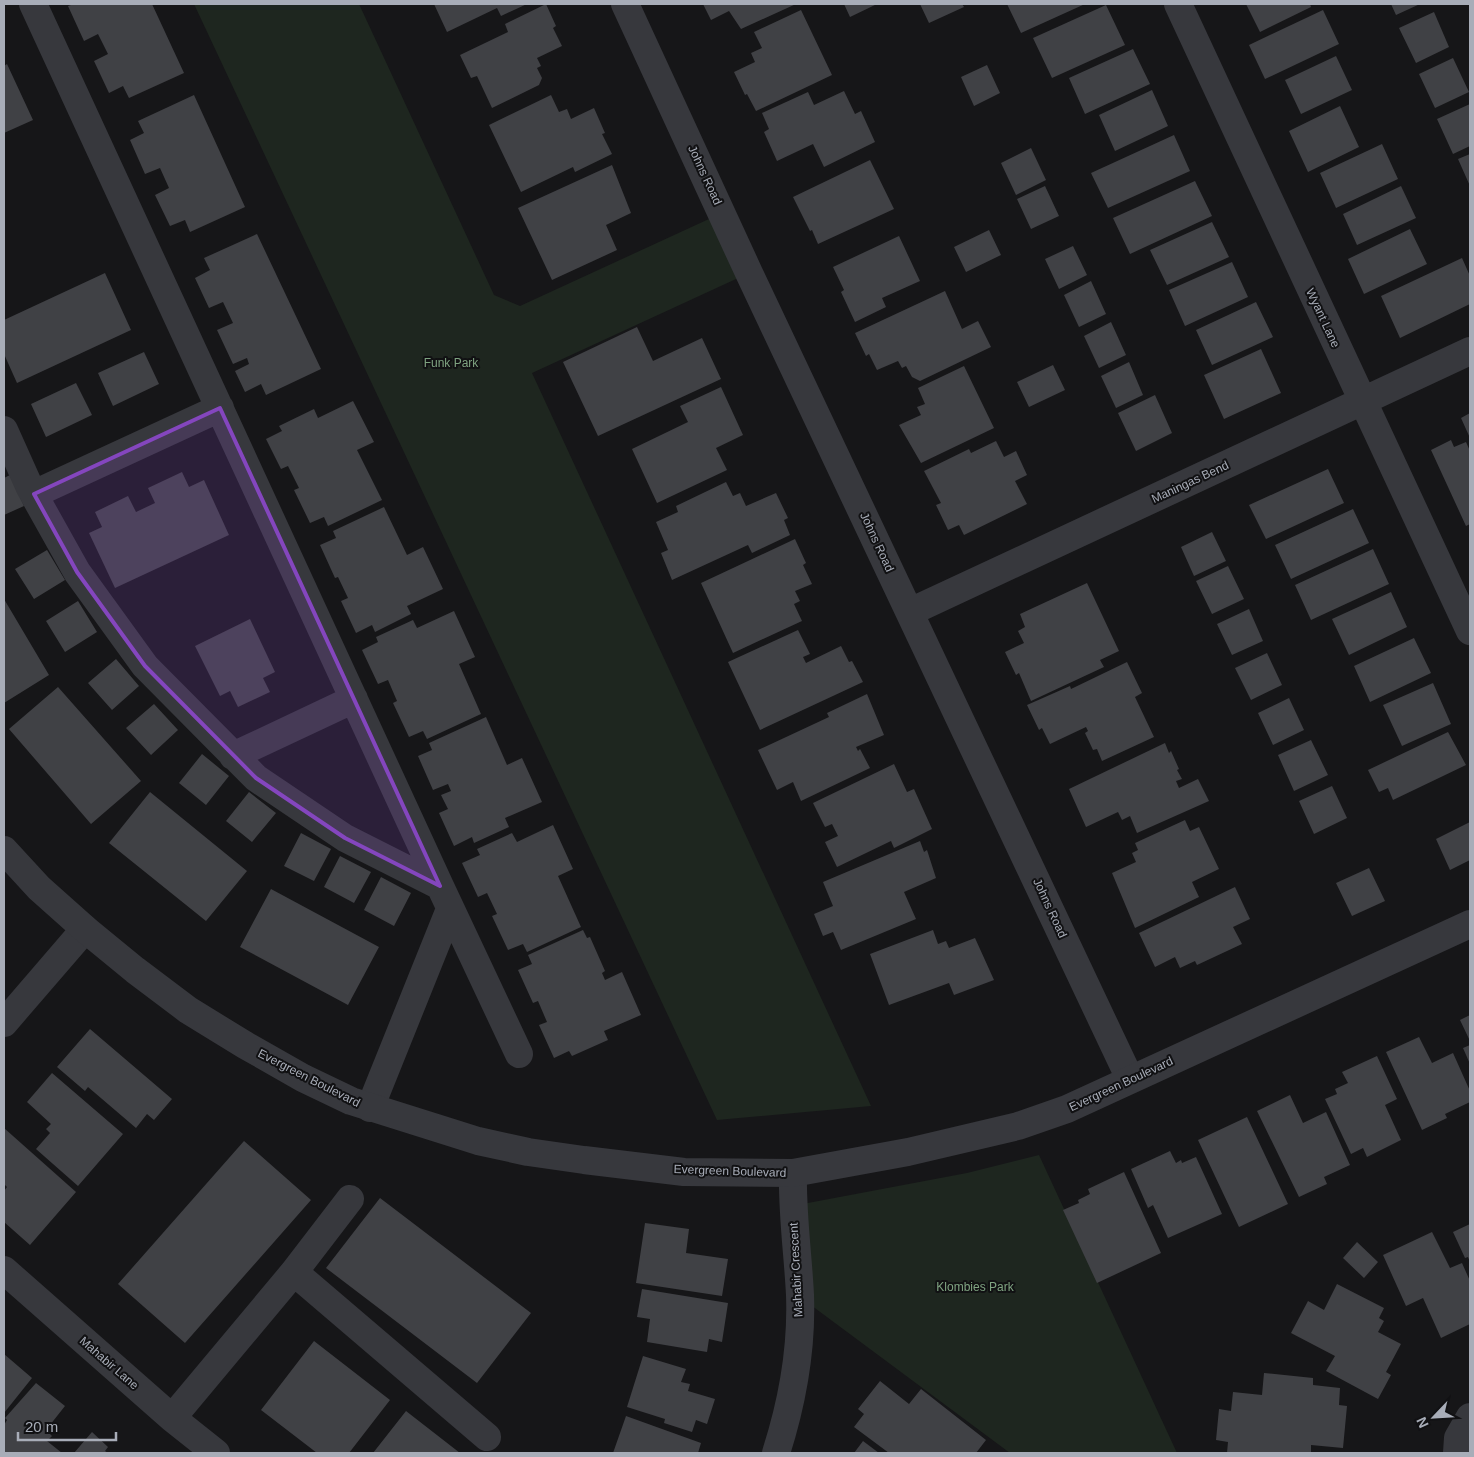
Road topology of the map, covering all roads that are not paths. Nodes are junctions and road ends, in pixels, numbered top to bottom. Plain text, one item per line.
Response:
1 (33, 4) edge
2 (625, 4) edge
3 (1178, 4) edge
4 (1470, 351) edge
5 (1362, 401) junction
6 (220, 408) junction
7 (4, 430) edge
8 (34, 494) junction
9 (910, 612) junction
10 (1470, 631) edge
11 (354, 699) junction
12 (233, 756) junction
13 (4, 850) edge
14 (445, 898) junction
15 (1470, 924) edge
16 (85, 930) junction
17 (4, 1023) edge
18 (519, 1054) dead end
19 (1130, 1078) junction
20 (370, 1108) junction
21 (793, 1173) junction
22 (350, 1199) dead end
23 (4, 1270) edge
24 (294, 1272) junction
25 (1470, 1417) edge
26 (172, 1418) junction
27 (487, 1437) dead end
28 (216, 1453) edge
29 (776, 1453) edge
30 (1457, 1453) edge

1 - 6 street
2 - 9 street, Johns Road
3 - 5 street, Wyant Lane
4 - 5 street, Maningas Bend
5 - 9 street, Maningas Bend
5 - 10 street, Wyant Lane
6 - 8 street
6 - 11 street
7 - 8 street
8 - 12 street
9 - 19 street, Johns Road
11 - 12 street
11 - 14 street
12 - 14 street
13 - 16 street, Evergreen Boulevard
14 - 18 street
14 - 20 street
15 - 19 street, Evergreen Boulevard
16 - 17 street
16 - 20 street, Evergreen Boulevard
19 - 21 street, Evergreen Boulevard
20 - 21 street, Evergreen Boulevard
21 - 29 street, Mahabir Crescent
22 - 24 street
23 - 26 street, Mahabir Lane
24 - 26 street
24 - 27 street
25 - 30 street
26 - 28 street, Mahabir Lane

